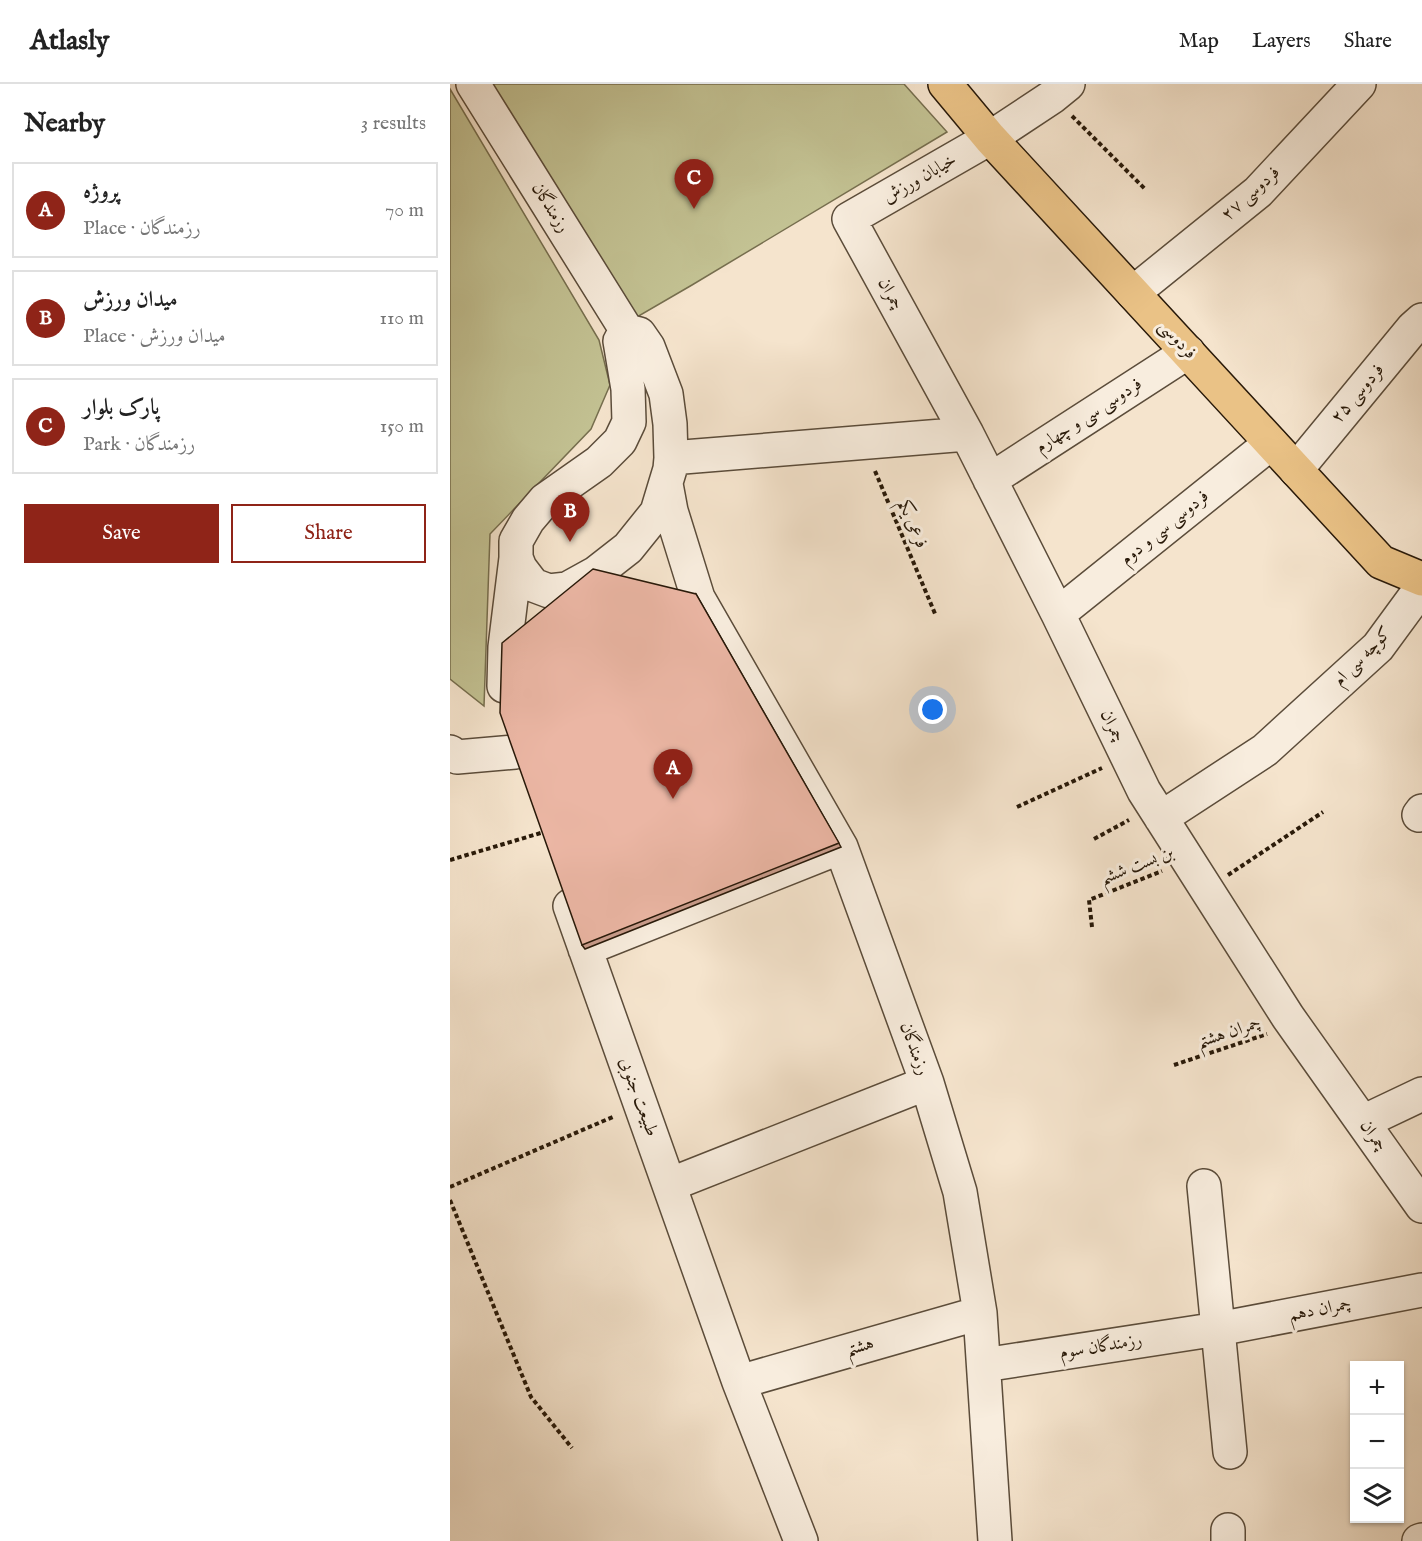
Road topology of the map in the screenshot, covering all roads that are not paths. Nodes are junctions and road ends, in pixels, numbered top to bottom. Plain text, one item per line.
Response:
1 (474, 84) edge
2 (945, 84) edge
3 (1359, 84) edge
4 (1054, 88) edge
5 (990, 138) junction
6 (849, 219) joint
7 (1133, 293) junction
8 (1419, 328) edge
9 (627, 331) junction
10 (1188, 352) junction
11 (967, 434) junction
12 (1271, 443) junction
13 (1296, 470) junction
14 (668, 471) junction
15 (990, 480) junction
16 (516, 558) junction
17 (596, 573) junction
18 (1422, 579) edge
19 (630, 581) edge
20 (1422, 587) edge
21 (567, 589) junction
22 (664, 589) edge
23 (698, 598) junction
24 (1058, 614) junction
25 (505, 647) junction
26 (450, 752) edge
27 (1157, 813) junction
28 (841, 847) junction
29 (559, 875) edge
30 (585, 949) junction
31 (927, 1083) junction
32 (1422, 1094) edge
33 (1363, 1122) junction
34 (669, 1185) junction
35 (1203, 1186) dead end
36 (1422, 1206) edge
37 (1422, 1290) edge
38 (980, 1313) junction
39 (1218, 1329) junction
40 (984, 1365) junction
41 (739, 1382) junction
42 (1230, 1452) dead end
43 (801, 1541) edge
44 (995, 1541) edge

1 - 9 street, رزمندگان
2 - 5 main road, فردوسی
3 - 7 street, فردوسی ۲۷
4 - 5 street, خیابان ورزش
5 - 6 street, خیابان ورزش
5 - 7 main road, فردوسی
6 - 11 street, چمران
7 - 10 main road, فردوسی
8 - 13 street, فردوسی ۲۵
9 - 14 street, رزمندگان
9 - 16 street
10 - 12 main road, فردوسی
10 - 15 street, فردوسی سی و چهارم
11 - 14 street
11 - 15 street, چمران
12 - 13 main road, فردوسی
12 - 24 street, فردوسی سی و دوم
13 - 18 main road, فردوسی
14 - 17 street
14 - 23 street, رزمندگان
15 - 24 street, چمران
16 - 21 street
16 - 25 street
17 - 19 street
17 - 21 street
20 - 27 street, کوچه سی ام
21 - 25 street
22 - 23 street
23 - 28 street, رزمندگان
24 - 27 street, چمران
25 - 26 street
27 - 33 street, چمران
28 - 30 street
28 - 31 street, رزمندگان
29 - 30 street, طبیعت جنوبی
30 - 34 street, طبیعت جنوبی
31 - 34 street
31 - 38 street, رزمندگان
32 - 33 street
33 - 36 street, چمران
34 - 41 street, طبیعت جنوبی
35 - 39 street
37 - 39 street, چمران دهم
38 - 40 street, رزمندگان
38 - 41 street, هشتم
39 - 40 street, رزمندگان سوم
39 - 42 street
40 - 44 street, رزمندگان
41 - 43 street, طبیعت جنوبی

